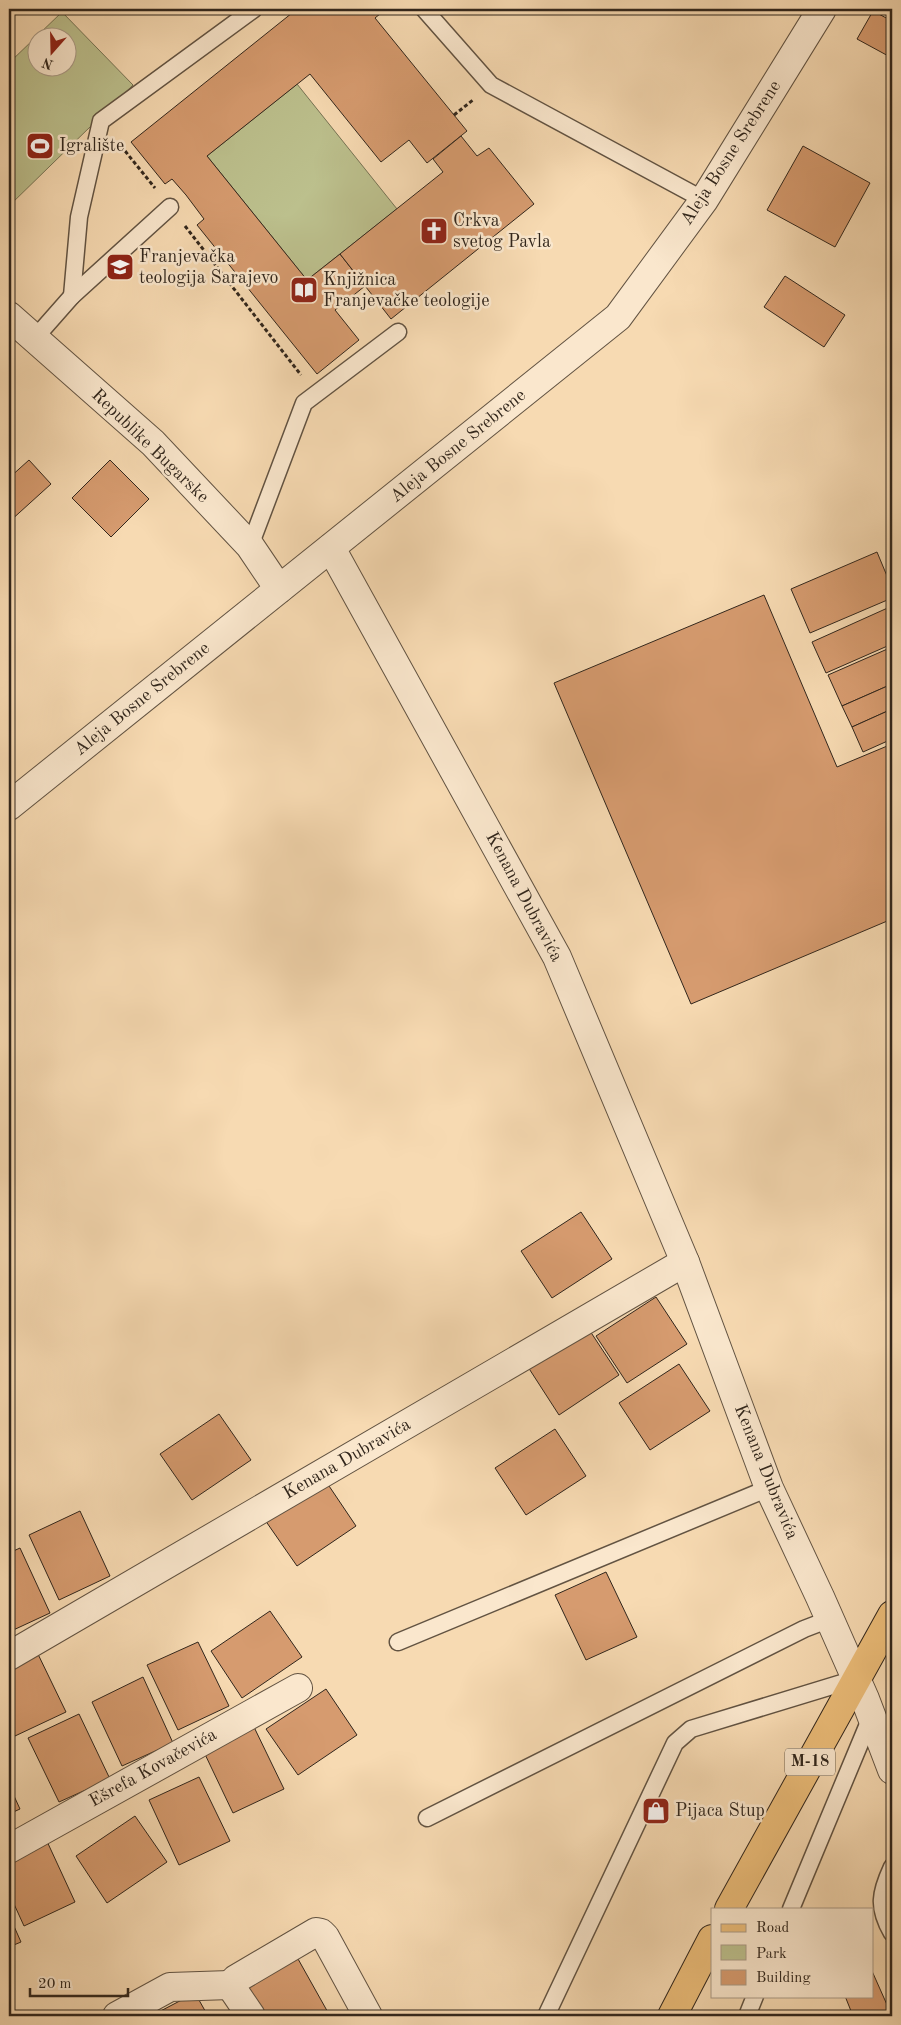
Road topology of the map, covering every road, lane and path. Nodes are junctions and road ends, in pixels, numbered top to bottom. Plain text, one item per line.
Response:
1 (254, 9) edge
2 (424, 9) edge
3 (822, 9) edge
4 (101, 120) junction
5 (704, 200) junction
6 (170, 207) junction
7 (72, 296) junction
8 (9, 316) edge
9 (398, 332) dead end
10 (35, 338) junction
11 (316, 393) junction
12 (250, 546) junction
13 (331, 548) junction
14 (279, 588) junction
15 (9, 806) edge
16 (685, 1262) junction
17 (769, 1488) junction
18 (892, 1615) edge
19 (830, 1620) junction
20 (398, 1642) dead end
21 (9, 1656) edge
22 (856, 1678) junction
23 (298, 1688) dead end
24 (871, 1716) junction
25 (892, 1770) edge
26 (427, 1818) dead end
27 (9, 1849) edge
28 (892, 1867) edge
29 (730, 1908) edge
30 (791, 1908) edge
31 (892, 1933) edge
32 (711, 1941) edge
33 (230, 1985) junction
34 (754, 1998) edge
35 (117, 2016) edge
36 (251, 2016) edge
37 (368, 2016) edge
38 (546, 2016) edge
39 (672, 2016) edge
40 (746, 2016) edge

1 - 4 lane
2 - 5 lane
3 - 5 street, Aleja Bosne Srebrene
4 - 6 path
4 - 7 lane
5 - 13 street, Aleja Bosne Srebrene
6 - 7 lane
6 - 11 path
7 - 10 lane
8 - 10 street, Republike Bugarske
9 - 11 lane
10 - 12 street, Republike Bugarske
11 - 12 lane
12 - 14 street, Republike Bugarske
13 - 14 street, Aleja Bosne Srebrene
13 - 16 street, Kenana Dubravića
14 - 15 street, Aleja Bosne Srebrene
16 - 17 street, Kenana Dubravića
16 - 21 street, Kenana Dubravića
17 - 19 street, Kenana Dubravića
17 - 20 lane
18 - 22 main road, M-18
19 - 22 street, Kenana Dubravića
19 - 26 lane
22 - 24 street, Kenana Dubravića
22 - 29 main road, M-18
22 - 38 lane
23 - 27 street, Ešrefa Kovačevića
24 - 25 street, Kenana Dubravića
24 - 30 lane
28 - 31 lane
32 - 39 main road
33 - 35 street
33 - 36 street
33 - 37 street
34 - 40 lane

